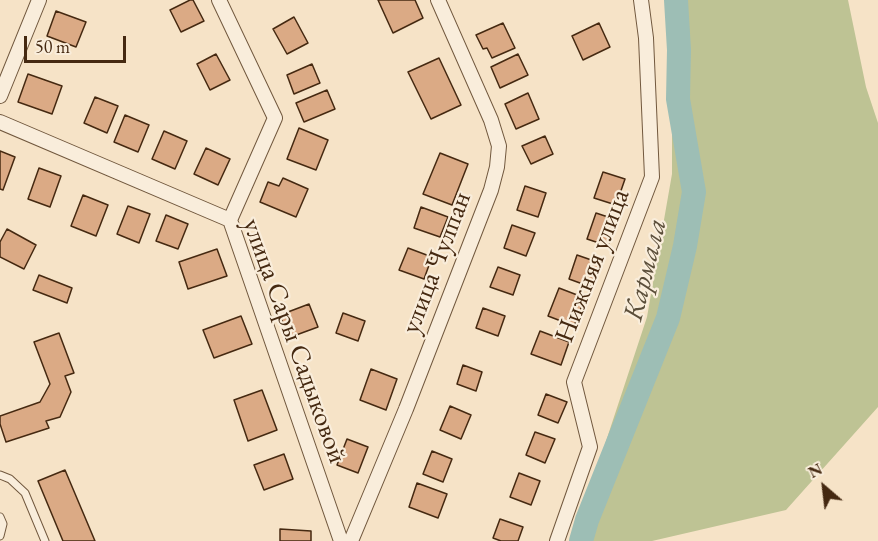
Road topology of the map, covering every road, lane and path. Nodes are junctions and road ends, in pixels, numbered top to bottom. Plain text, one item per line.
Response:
1 (39, 0) edge
2 (219, 0) edge
3 (438, 0) edge
4 (641, 0) edge
5 (0, 96) edge
6 (0, 122) edge
7 (231, 220) junction
8 (0, 476) edge
9 (0, 517) edge
10 (0, 536) edge
11 (2, 541) edge
12 (45, 541) edge
13 (341, 541) edge
14 (351, 541) edge
15 (557, 541) edge

1 - 5 street
2 - 7 street
3 - 14 street, улица Чулпан
4 - 15 street, Нижняя улица
6 - 7 street, улица Сары Садыковой
7 - 13 street, улица Сары Садыковой
8 - 12 lane
9 - 10 lane
10 - 11 lane

